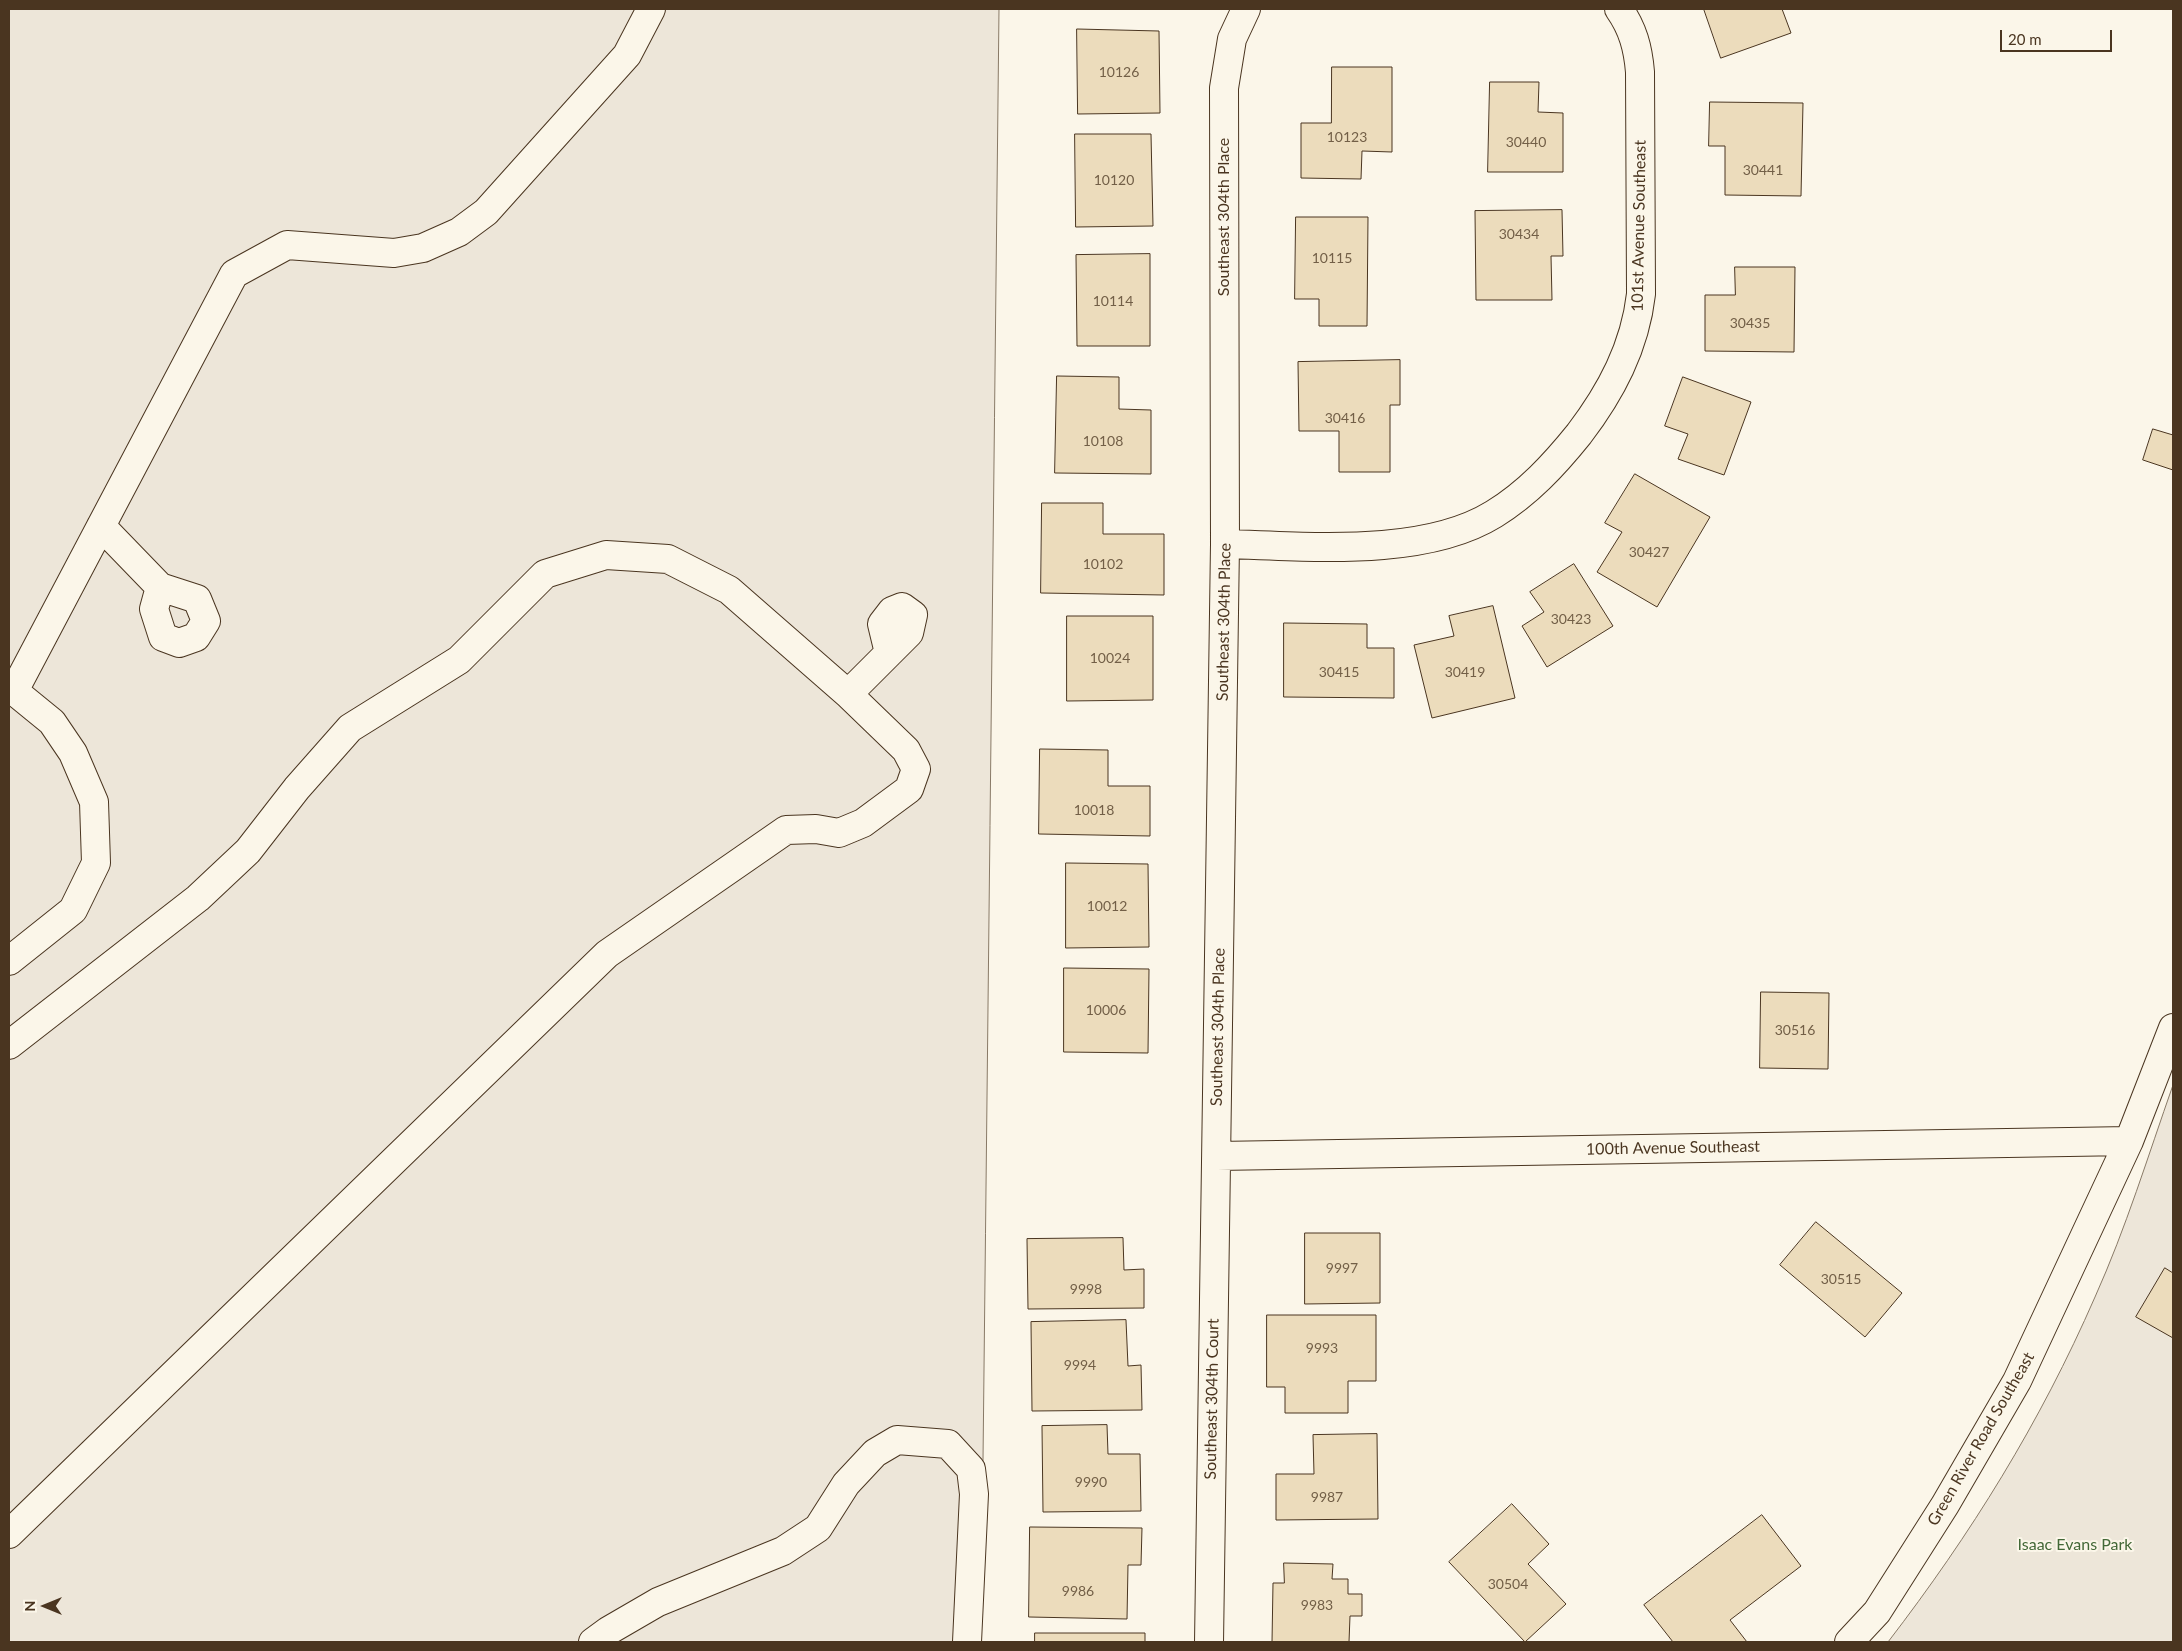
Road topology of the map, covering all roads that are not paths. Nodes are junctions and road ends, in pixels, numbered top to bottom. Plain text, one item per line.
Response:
1 (651, 9) edge
2 (1246, 9) edge
3 (1619, 9) edge
4 (101, 526) junction
5 (1226, 544) junction
6 (160, 587) dead end
7 (889, 653) dead end
8 (11, 691) edge
9 (848, 694) junction
10 (13, 954) edge
11 (2173, 1028) edge
12 (9, 1045) edge
13 (2129, 1140) junction
14 (1217, 1156) junction
15 (9, 1534) edge
16 (593, 1642) edge
17 (967, 1642) edge
18 (1209, 1642) edge
19 (1849, 1642) edge

1 - 4 street
2 - 5 street, Southeast 304th Place
3 - 5 street, 101st Avenue Southeast
4 - 6 street
4 - 8 street
5 - 14 street, Southeast 304th Place
7 - 9 street
8 - 10 street
9 - 12 street
9 - 15 street
11 - 13 street, Green River Road Southeast
13 - 14 street, 100th Avenue Southeast
13 - 19 street, Green River Road Southeast
14 - 18 street, Southeast 304th Court
16 - 17 street

